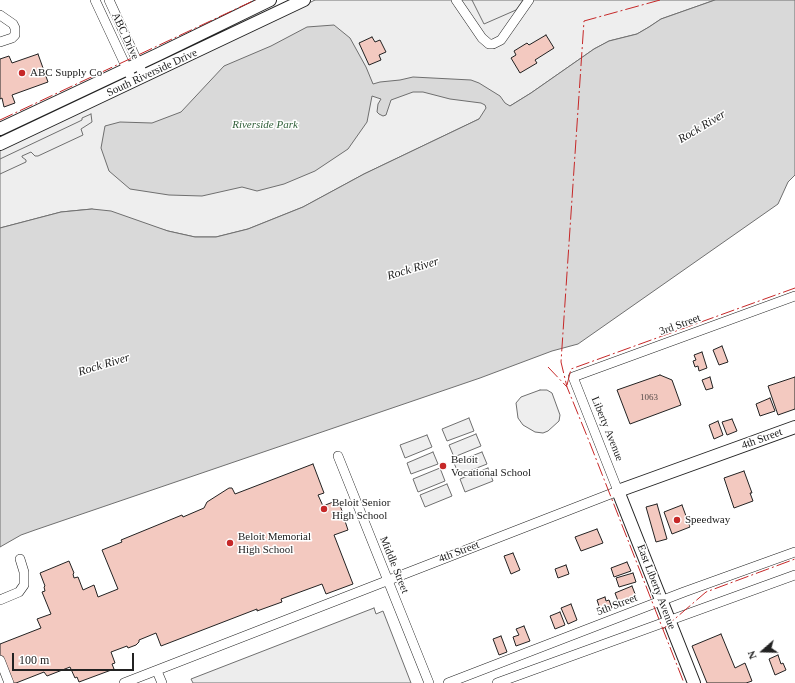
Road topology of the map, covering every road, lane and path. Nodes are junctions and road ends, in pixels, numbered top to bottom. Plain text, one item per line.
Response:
1 (95, 0) edge
2 (109, 0) edge
3 (270, 0) edge
4 (304, 0) edge
5 (456, 0) edge
6 (529, 0) edge
7 (0, 15) edge
8 (0, 42) edge
9 (139, 64) junction
10 (127, 70) junction
11 (144, 76) junction
12 (133, 82) junction
13 (0, 129) edge
14 (0, 144) edge
15 (795, 296) edge
16 (573, 377) joint
17 (795, 427) edge
18 (338, 456) dead end
19 (618, 490) junction
20 (795, 552) edge
21 (20, 560) dead end
22 (795, 575) edge
23 (387, 580) junction
24 (0, 600) edge
25 (662, 601) junction
26 (669, 620) junction
27 (0, 660) edge
28 (157, 671) junction
29 (9, 683) edge
30 (124, 683) edge
31 (162, 683) edge
32 (429, 683) edge
33 (448, 683) edge
34 (497, 683) edge
35 (694, 683) edge

1 - 10 street, ABC Drive
2 - 9 street, ABC Drive
3 - 9 main road, South Riverside Drive
4 - 11 main road, South Riverside Drive
5 - 6 street
7 - 8 street
9 - 10 main road, South Riverside Drive
9 - 11 street, ABC Drive
10 - 12 street, ABC Drive
10 - 13 main road, South Riverside Drive
11 - 12 main road, South Riverside Drive
12 - 14 main road, South Riverside Drive
15 - 16 street, 3rd Street
16 - 19 street, Liberty Avenue
17 - 19 main road, 4th Street
18 - 23 street, Middle Street
19 - 23 street, 4th Street
19 - 25 main road, East Liberty Avenue
20 - 25 street, 5th Street
21 - 24 street
22 - 26 street
23 - 28 street, 4th Street
23 - 32 street, Middle Street
25 - 26 main road, East Liberty Avenue
25 - 33 street, 5th Street
26 - 34 street
26 - 35 main road, East Liberty Avenue
27 - 29 street
28 - 30 street, 4th Street
28 - 31 street

